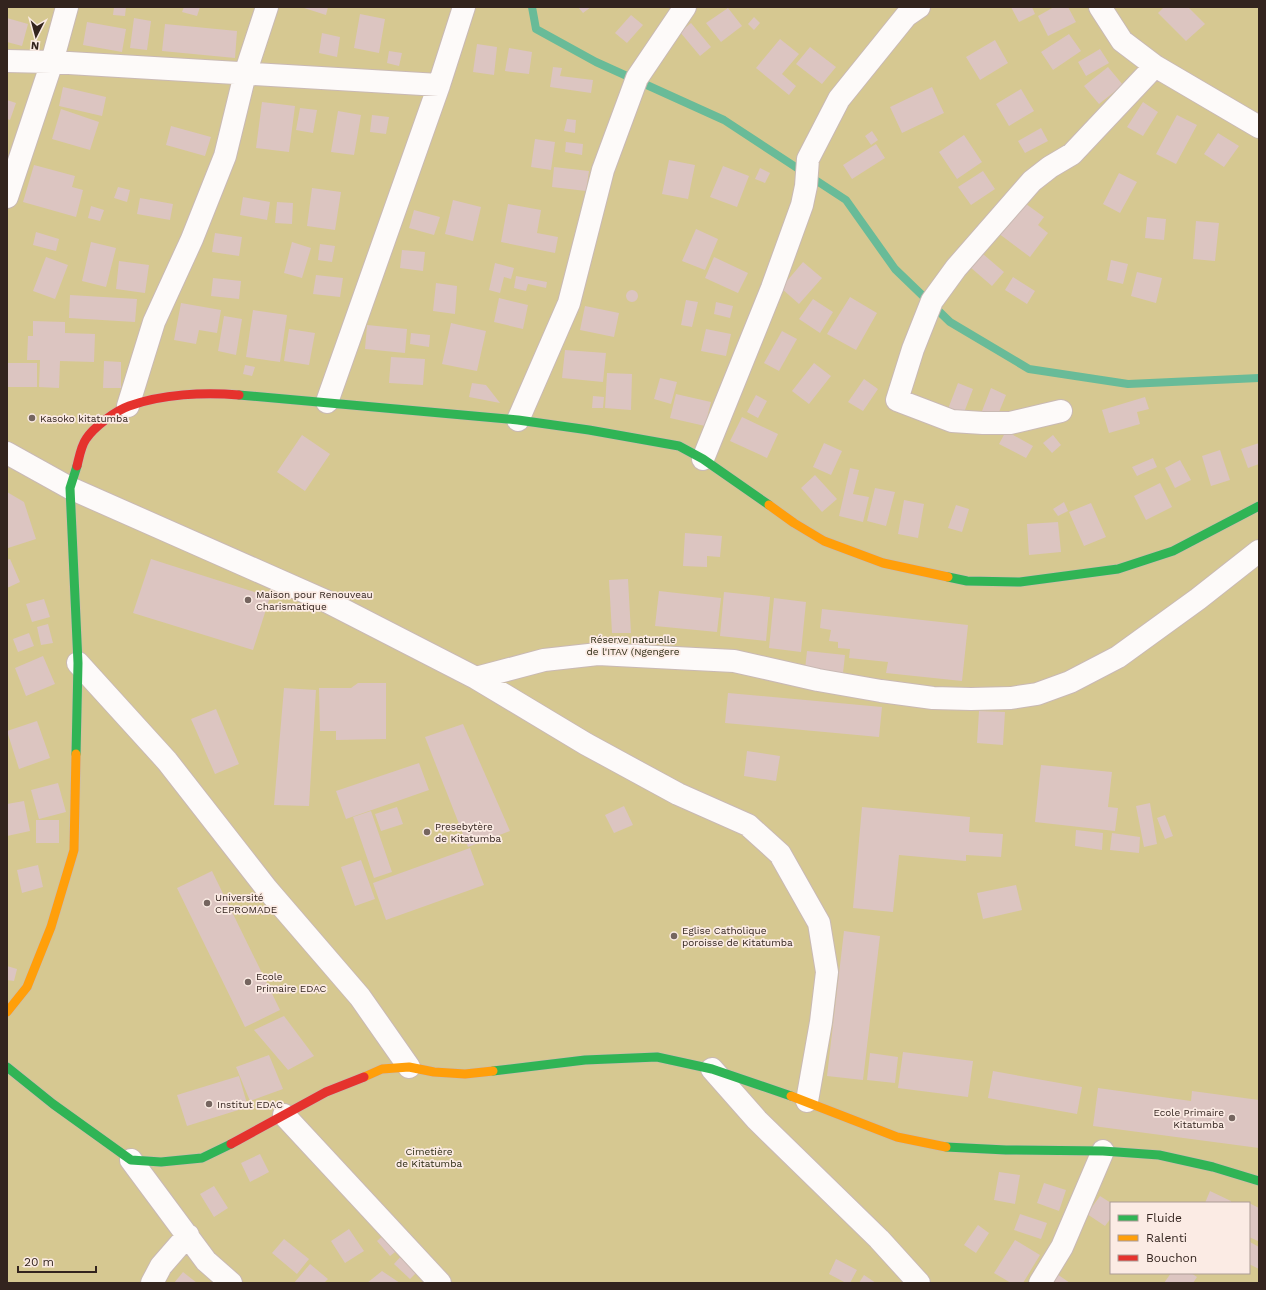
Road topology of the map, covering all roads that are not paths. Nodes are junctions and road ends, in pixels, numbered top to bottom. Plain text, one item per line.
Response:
1 (67, 7) edge
2 (267, 7) edge
3 (464, 7) edge
4 (685, 7) edge
5 (1100, 7) edge
6 (908, 10) edge
7 (7, 61) edge
8 (52, 62) junction
9 (1155, 66) junction
10 (245, 74) junction
11 (440, 85) junction
12 (1259, 127) edge
13 (7, 196) edge
14 (327, 402) junction
15 (128, 406) junction
16 (1061, 411) dead end
17 (518, 420) junction
18 (7, 453) edge
19 (703, 459) junction
20 (70, 488) junction
21 (1259, 506) edge
22 (1259, 551) edge
23 (78, 664) junction
24 (476, 678) junction
25 (7, 1012) edge
26 (7, 1067) edge
27 (409, 1067) junction
28 (712, 1069) junction
29 (807, 1101) junction
30 (284, 1115) junction
31 (1103, 1150) junction
32 (131, 1160) junction
33 (1259, 1181) edge
34 (188, 1235) junction
35 (152, 1283) edge
36 (231, 1283) edge
37 (439, 1283) edge
38 (919, 1283) edge
39 (1040, 1283) edge

1 - 8 street
2 - 10 street
3 - 11 street
4 - 17 street
5 - 9 street
6 - 19 street
7 - 8 street
8 - 10 street
8 - 13 street
9 - 12 street
9 - 16 street
10 - 11 street
10 - 15 street
11 - 14 street
14 - 15 street
14 - 17 street
15 - 20 street
17 - 19 street
18 - 20 street
19 - 21 street
20 - 23 street
20 - 24 street
22 - 24 street
23 - 25 street
23 - 27 street
24 - 29 street
26 - 32 street
27 - 28 street
27 - 30 street
28 - 29 street
28 - 38 street
29 - 31 street
30 - 32 street
30 - 37 street
31 - 33 street
31 - 39 street
32 - 34 street
34 - 35 street
34 - 36 street

